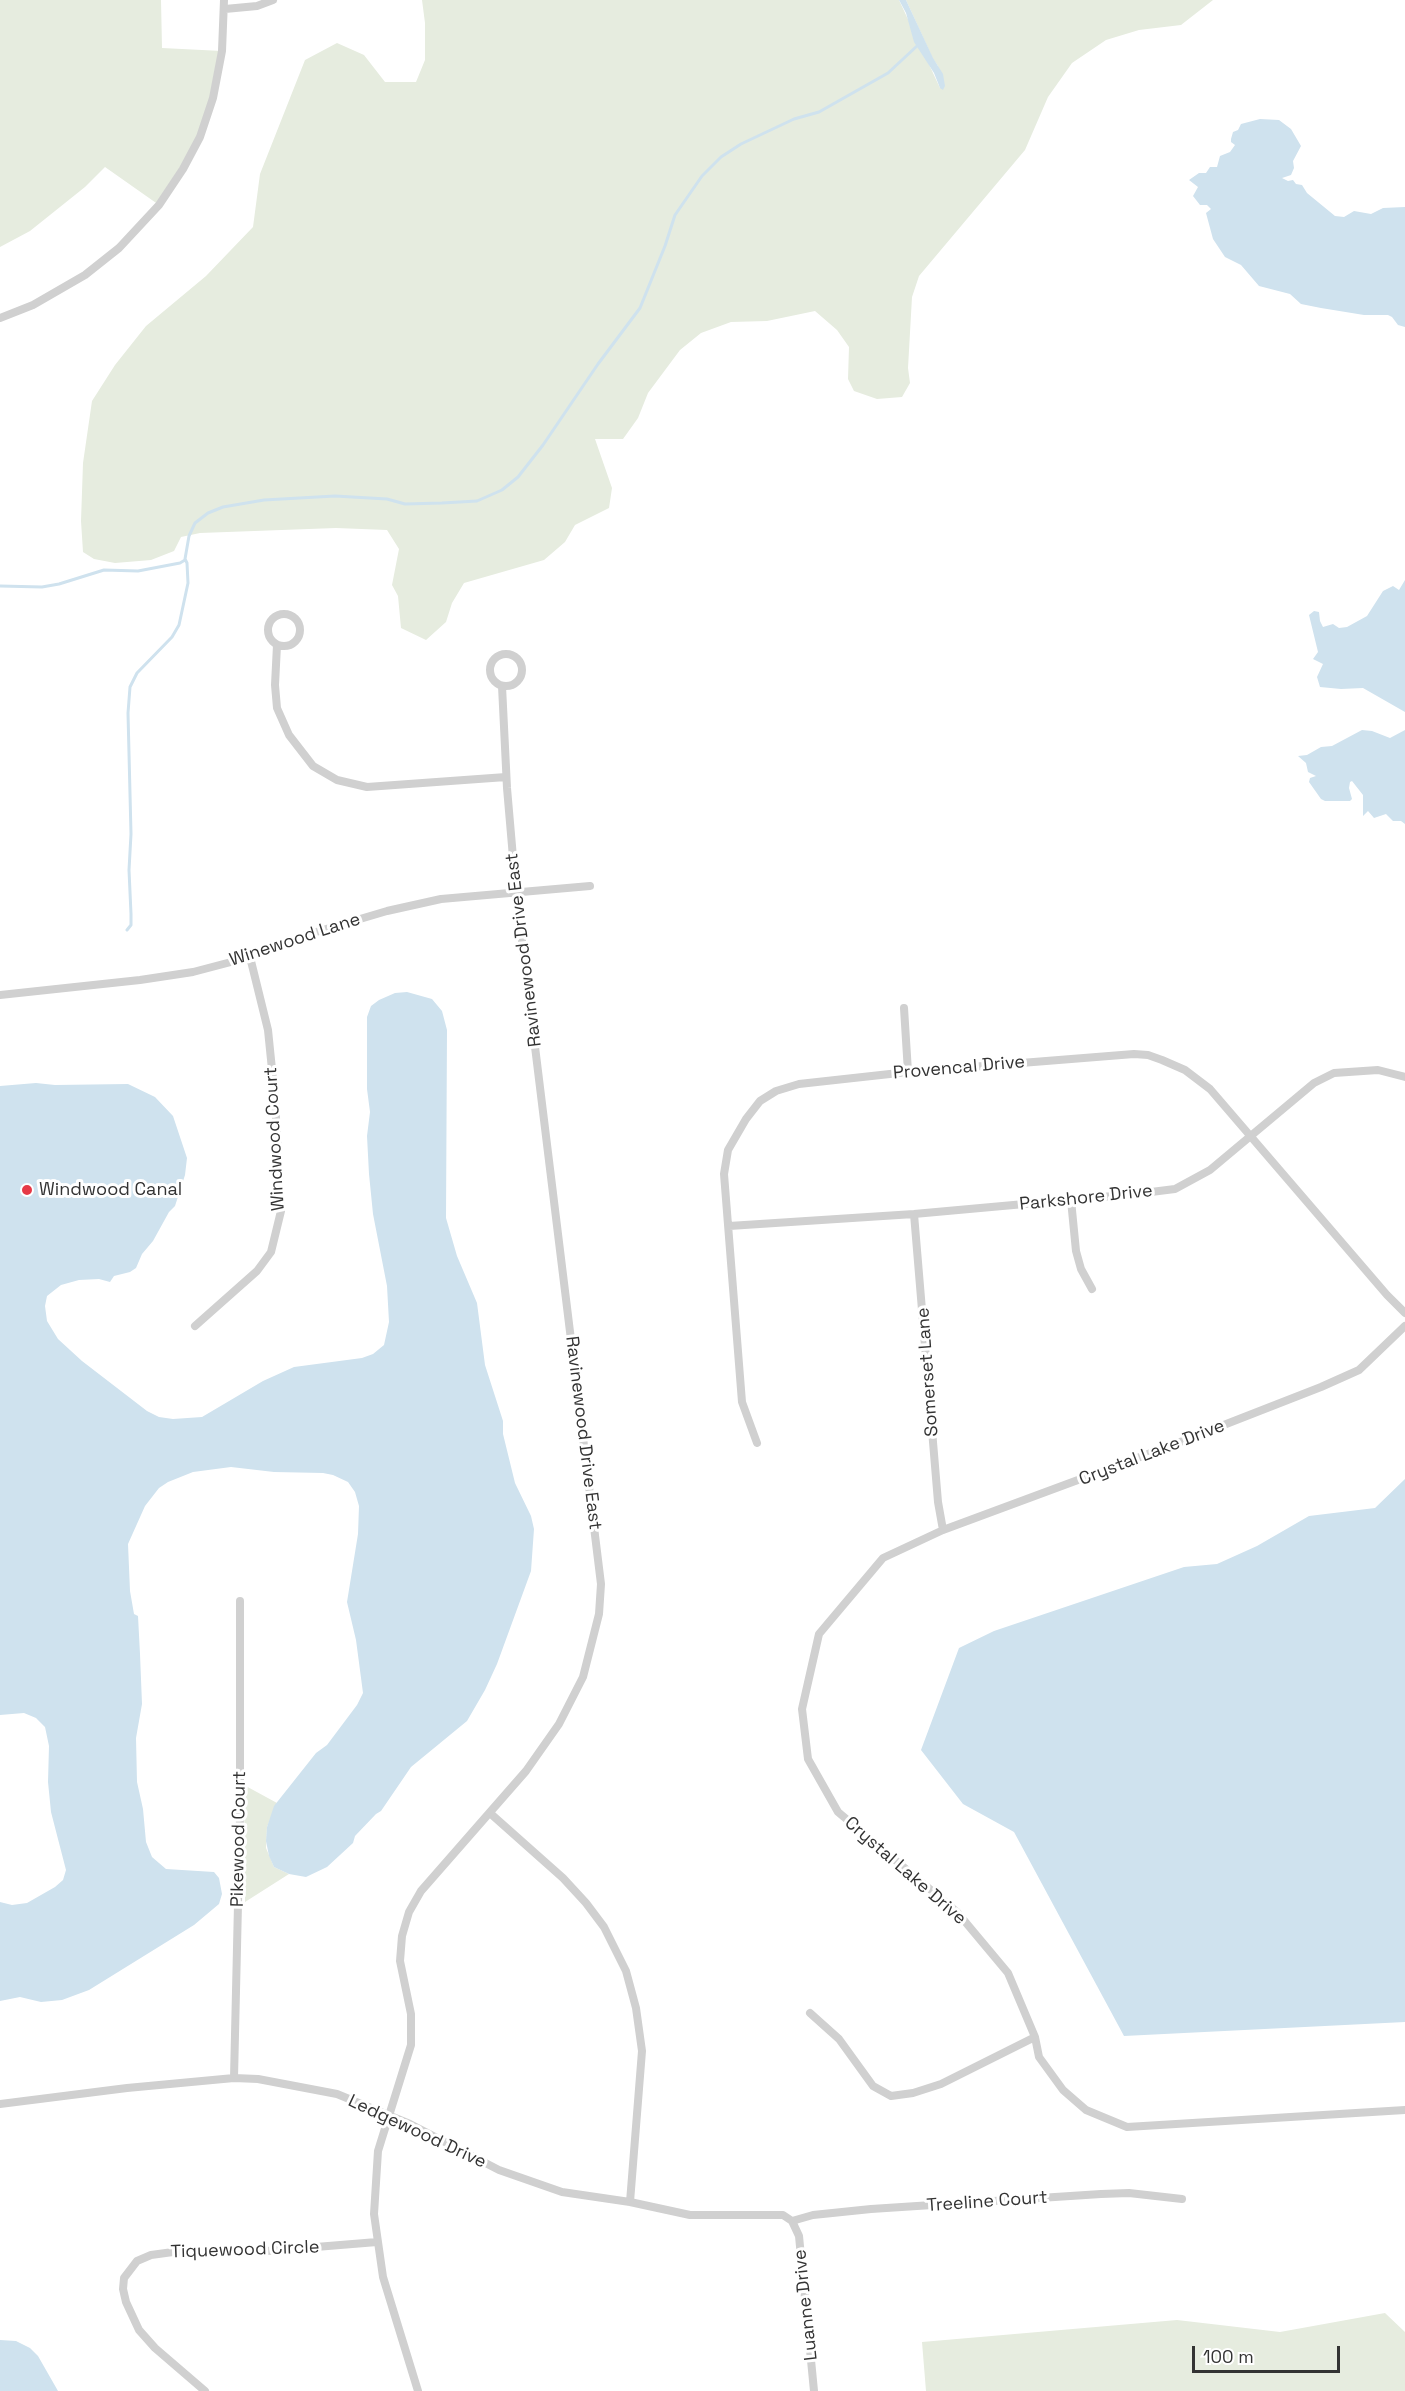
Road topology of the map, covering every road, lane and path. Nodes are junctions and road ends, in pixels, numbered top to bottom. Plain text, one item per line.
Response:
1 (273, 0) edge
2 (225, 4) edge
3 (0, 318) edge
4 (277, 645) dead end
5 (502, 686) dead end
6 (506, 777) junction
7 (590, 886) dead end
8 (516, 892) junction
9 (250, 957) junction
10 (0, 995) edge
11 (903, 1008) dead end
12 (908, 1072) junction
13 (1405, 1077) edge
14 (1251, 1137) junction
15 (1071, 1200) junction
16 (914, 1214) junction
17 (729, 1226) junction
18 (1092, 1288) dead end
19 (1405, 1313) edge
20 (195, 1326) dead end
21 (1405, 1326) edge
22 (757, 1443) dead end
23 (943, 1530) junction
24 (240, 1600) dead end
25 (491, 1814) junction
26 (810, 2013) dead end
27 (1035, 2037) junction
28 (234, 2078) junction
29 (0, 2104) edge
30 (1405, 2110) edge
31 (388, 2115) junction
32 (1182, 2199) dead end
33 (630, 2202) junction
34 (792, 2221) junction
35 (377, 2242) junction
36 (205, 2391) edge
37 (418, 2391) edge
38 (814, 2391) edge

1 - 2 street
2 - 3 street
4 - 6 street
5 - 6 street, Ravinewood Drive East
6 - 8 street, Ravinewood Drive East
7 - 8 street, Winewood Lane
8 - 9 street, Winewood Lane
8 - 25 street, Ravinewood Drive East
9 - 10 street, Winewood Lane
9 - 20 street, Windwood Court
11 - 12 street
12 - 14 street, Provencal Drive
12 - 17 street, Provencal Drive
13 - 14 street, Parkshore Drive
14 - 15 street, Parkshore Drive
14 - 19 street, Provencal Drive
15 - 16 street, Parkshore Drive
15 - 18 street
16 - 17 street, Parkshore Drive
16 - 23 street, Somerset Lane
17 - 22 street, Provencal Drive
21 - 23 street, Crystal Lake Drive
23 - 27 street, Crystal Lake Drive
24 - 28 street, Pikewood Court
25 - 31 street, Ravinewood Drive East
25 - 33 street
26 - 27 street
27 - 30 street, Crystal Lake Drive
28 - 29 street, Ledgewood Drive
28 - 31 street, Ledgewood Drive
31 - 33 street, Ledgewood Drive
31 - 35 street, Ravinewood Drive East
32 - 34 street, Treeline Court
33 - 34 street, Ledgewood Drive
34 - 38 street, Luanne Drive
35 - 36 street, Tiquewood Circle
35 - 37 street, Ravinewood Drive East

